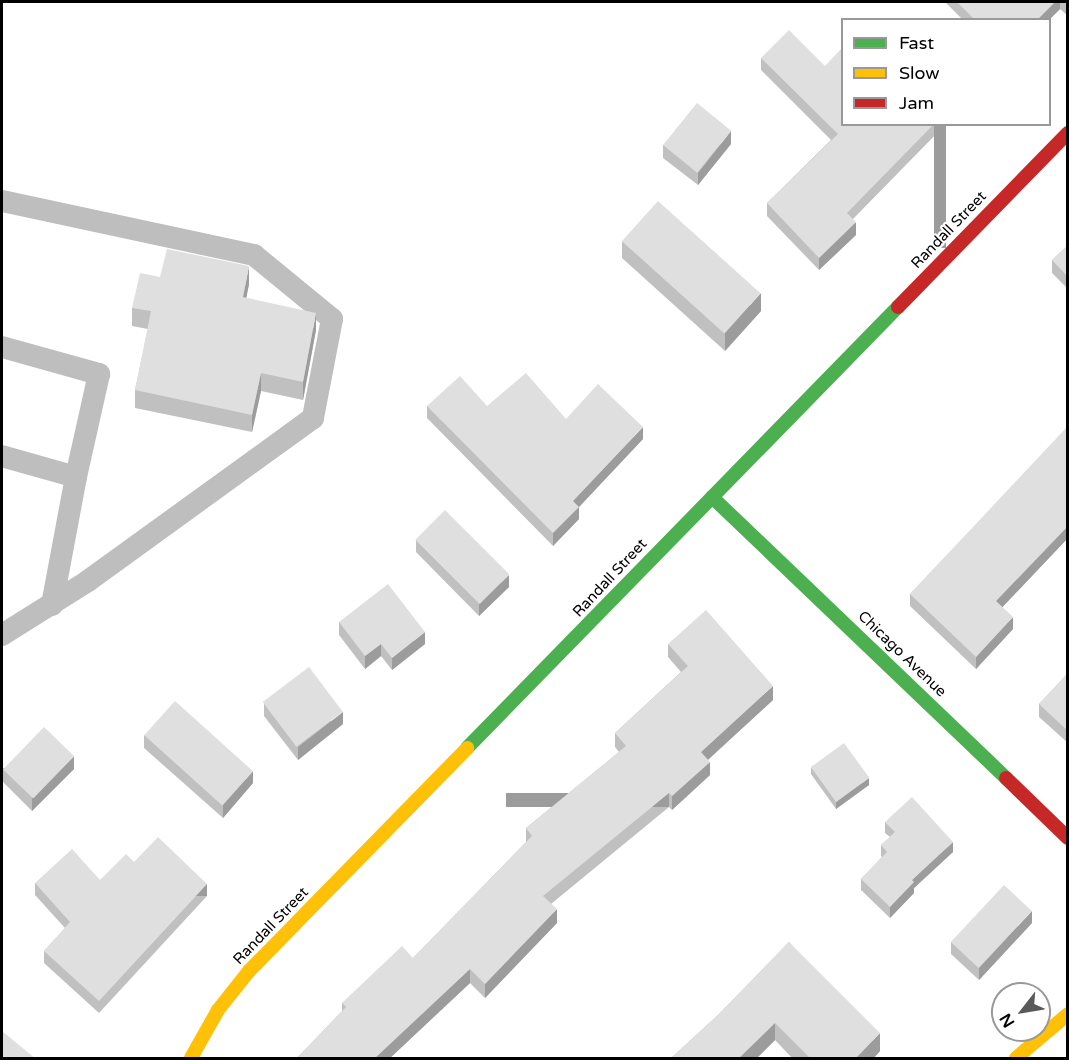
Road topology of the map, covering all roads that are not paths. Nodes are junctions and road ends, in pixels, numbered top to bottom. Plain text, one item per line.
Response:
1 (1068, 133) edge
2 (2, 201) edge
3 (2, 347) edge
4 (2, 456) edge
5 (76, 477) junction
6 (712, 497) junction
7 (51, 605) junction
8 (2, 635) edge
9 (1068, 838) edge
10 (1068, 1014) edge
11 (191, 1059) edge
12 (1016, 1059) edge

1 - 6 street, Randall Street
2 - 7 lane
3 - 5 lane
4 - 5 lane
5 - 7 lane
6 - 9 street, Chicago Avenue
6 - 11 street, Randall Street
7 - 8 lane
10 - 12 street

